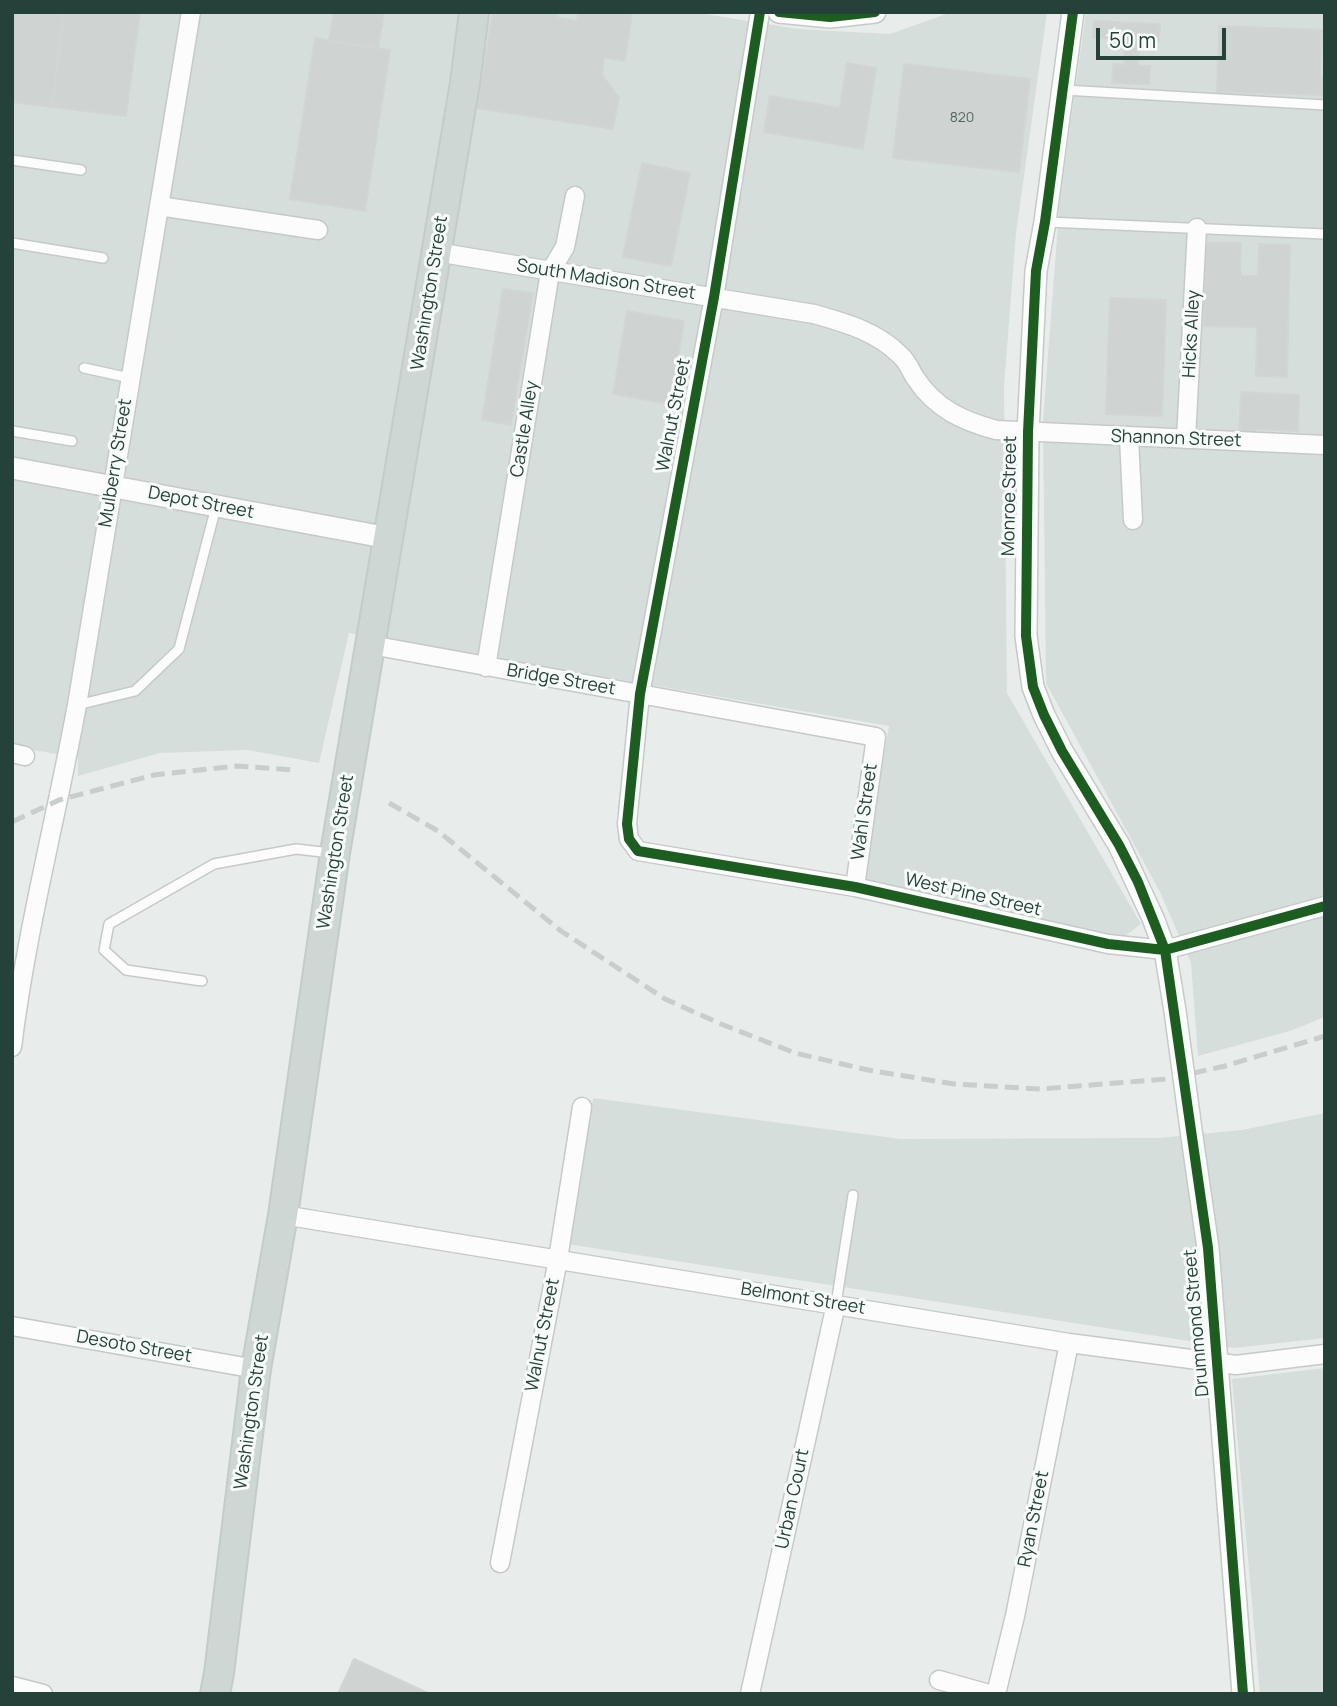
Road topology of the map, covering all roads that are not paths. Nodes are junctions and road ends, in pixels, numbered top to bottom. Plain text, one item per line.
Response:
1 (191, 12) edge
2 (474, 12) edge
3 (760, 12) edge
4 (779, 12) edge
5 (875, 12) edge
6 (1073, 12) edge
7 (1064, 90) junction
8 (1325, 105) edge
9 (12, 160) edge
10 (81, 170) dead end
11 (575, 196) dead end
12 (159, 206) junction
13 (1045, 222) junction
14 (1197, 228) junction
15 (318, 230) dead end
16 (1325, 234) edge
17 (12, 243) edge
18 (436, 252) junction
19 (103, 258) dead end
20 (550, 272) junction
21 (714, 297) junction
22 (85, 368) dead end
23 (130, 378) junction
24 (12, 431) edge
25 (1028, 432) junction
26 (1129, 437) junction
27 (1186, 439) junction
28 (72, 441) dead end
29 (1325, 445) edge
30 (12, 467) edge
31 (112, 486) junction
32 (217, 506) junction
33 (1133, 520) dead end
34 (389, 538) junction
35 (370, 645) junction
36 (486, 667) junction
37 (640, 695) junction
38 (77, 705) junction
39 (876, 737) joint
40 (626, 824) joint
41 (335, 853) junction
42 (855, 887) junction
43 (1325, 906) edge
44 (1166, 950) junction
45 (202, 981) dead end
46 (12, 1047) edge
47 (582, 1107) dead end
48 (853, 1195) dead end
49 (283, 1215) junction
50 (558, 1259) junction
51 (836, 1304) junction
52 (12, 1326) edge
53 (1069, 1343) junction
54 (1325, 1354) edge
55 (1218, 1362) junction
56 (256, 1369) junction
57 (499, 1563) dead end
58 (939, 1680) dead end
59 (12, 1686) edge
60 (43, 1694) edge
61 (215, 1694) edge
62 (750, 1694) edge
63 (989, 1694) edge
64 (996, 1694) edge
65 (1243, 1694) edge

1 - 12 street, Mulberry Street
2 - 18 main road, Washington Street
3 - 21 street, Walnut Street
4 - 5 street
6 - 7 street, Monroe Street
7 - 8 lane
7 - 13 street, Monroe Street
9 - 10 lane
11 - 20 street, Castle Alley
12 - 15 street
12 - 23 street, Mulberry Street
13 - 14 lane
13 - 25 street, Monroe Street
14 - 16 lane
14 - 27 street, Hicks Alley
17 - 19 lane
18 - 20 street, South Madison Street
18 - 34 main road, Washington Street
20 - 21 street, South Madison Street
20 - 36 street, Castle Alley
21 - 25 street, South Madison Street
21 - 37 street, Walnut Street
22 - 23 lane
23 - 31 street, Mulberry Street
24 - 28 lane
25 - 26 street, Shannon Street
25 - 44 street, Monroe Street
26 - 27 street, Shannon Street
26 - 33 street
27 - 29 street, Shannon Street
30 - 31 street, Depot Street
31 - 32 street, Depot Street
31 - 38 street, Mulberry Street
32 - 34 street, Depot Street
32 - 38 lane
34 - 35 main road, Washington Street
35 - 36 street, Bridge Street
35 - 41 main road, Washington Street
36 - 37 street, Bridge Street
37 - 39 street, Bridge Street
37 - 40 street, Walnut Street
38 - 46 street, Mulberry Street
39 - 42 street, Wahl Street
40 - 42 street, West Pine Street
41 - 45 lane
41 - 49 main road, Washington Street
42 - 44 street, West Pine Street
43 - 44 street, West Pine Street
44 - 55 street, Drummond Street, bridge
47 - 50 street, Walnut Street
48 - 51 lane
49 - 50 street, Belmont Street
49 - 56 main road, Washington Street
50 - 51 street, Belmont Street
50 - 57 street, Walnut Street
51 - 53 street, Belmont Street
51 - 62 street, Urban Court
52 - 56 street, Desoto Street
53 - 55 street, Belmont Street
53 - 64 street, Ryan Street
54 - 55 street, Belmont Street
55 - 65 street, Drummond Street
56 - 61 main road, Washington Street
58 - 63 street
59 - 60 street

